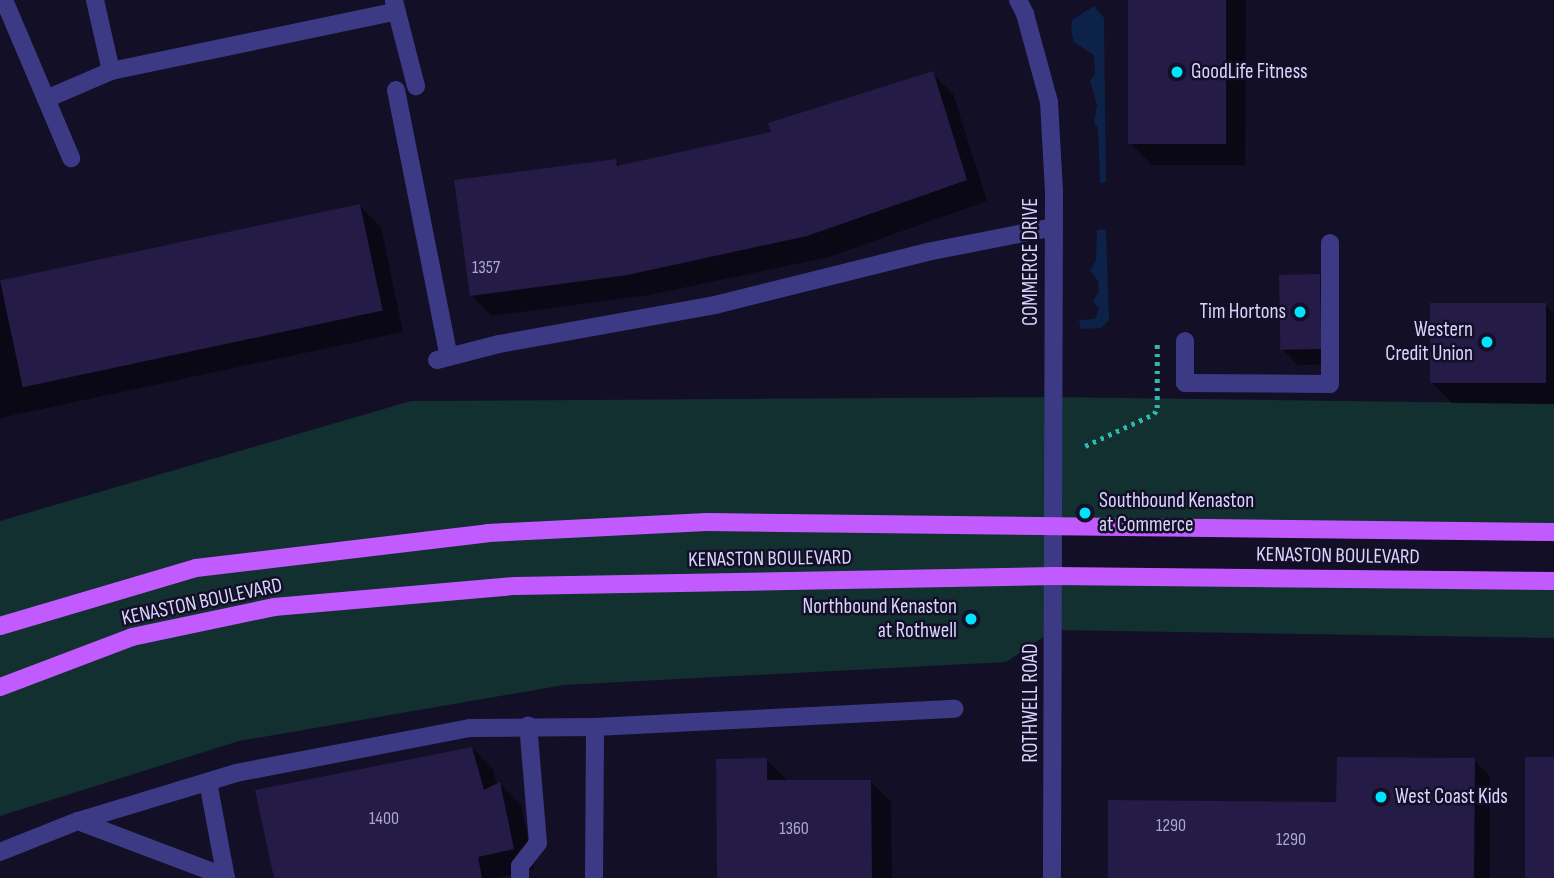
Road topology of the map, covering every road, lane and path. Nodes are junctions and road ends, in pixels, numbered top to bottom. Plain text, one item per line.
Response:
1 (4, 0) edge
2 (95, 0) edge
3 (1018, 0) edge
4 (395, 5) edge
5 (111, 71) junction
6 (416, 86) dead end
7 (396, 90) dead end
8 (46, 99) junction
9 (71, 158) dead end
10 (1054, 227) junction
11 (1330, 243) dead end
12 (1185, 341) dead end
13 (1157, 343) dead end
14 (1085, 446) dead end
15 (1054, 528) junction
16 (1554, 532) edge
17 (1054, 576) junction
18 (1554, 581) edge
19 (0, 626) edge
20 (0, 687) edge
21 (956, 709) dead end
22 (528, 725) junction
23 (595, 727) junction
24 (208, 782) junction
25 (78, 821) junction
26 (0, 852) edge
27 (226, 878) edge
28 (520, 878) edge
29 (594, 878) edge
30 (1052, 878) edge

1 - 8 street
2 - 5 street
3 - 10 street, COMMERCE DRIVE
4 - 5 street
4 - 6 street
5 - 8 street
7 - 10 street
8 - 9 street
10 - 15 street, COMMERCE DRIVE
11 - 12 street
13 - 14 path
15 - 16 main road, KENASTON BOULEVARD
15 - 17 street, ROTHWELL ROAD
15 - 19 main road, KENASTON BOULEVARD
17 - 18 main road, KENASTON BOULEVARD
17 - 20 main road, KENASTON BOULEVARD
17 - 30 street, ROTHWELL ROAD
21 - 23 street
22 - 23 street
22 - 24 street
22 - 28 street
23 - 29 street
24 - 25 street
24 - 27 street
25 - 26 street
25 - 27 street

